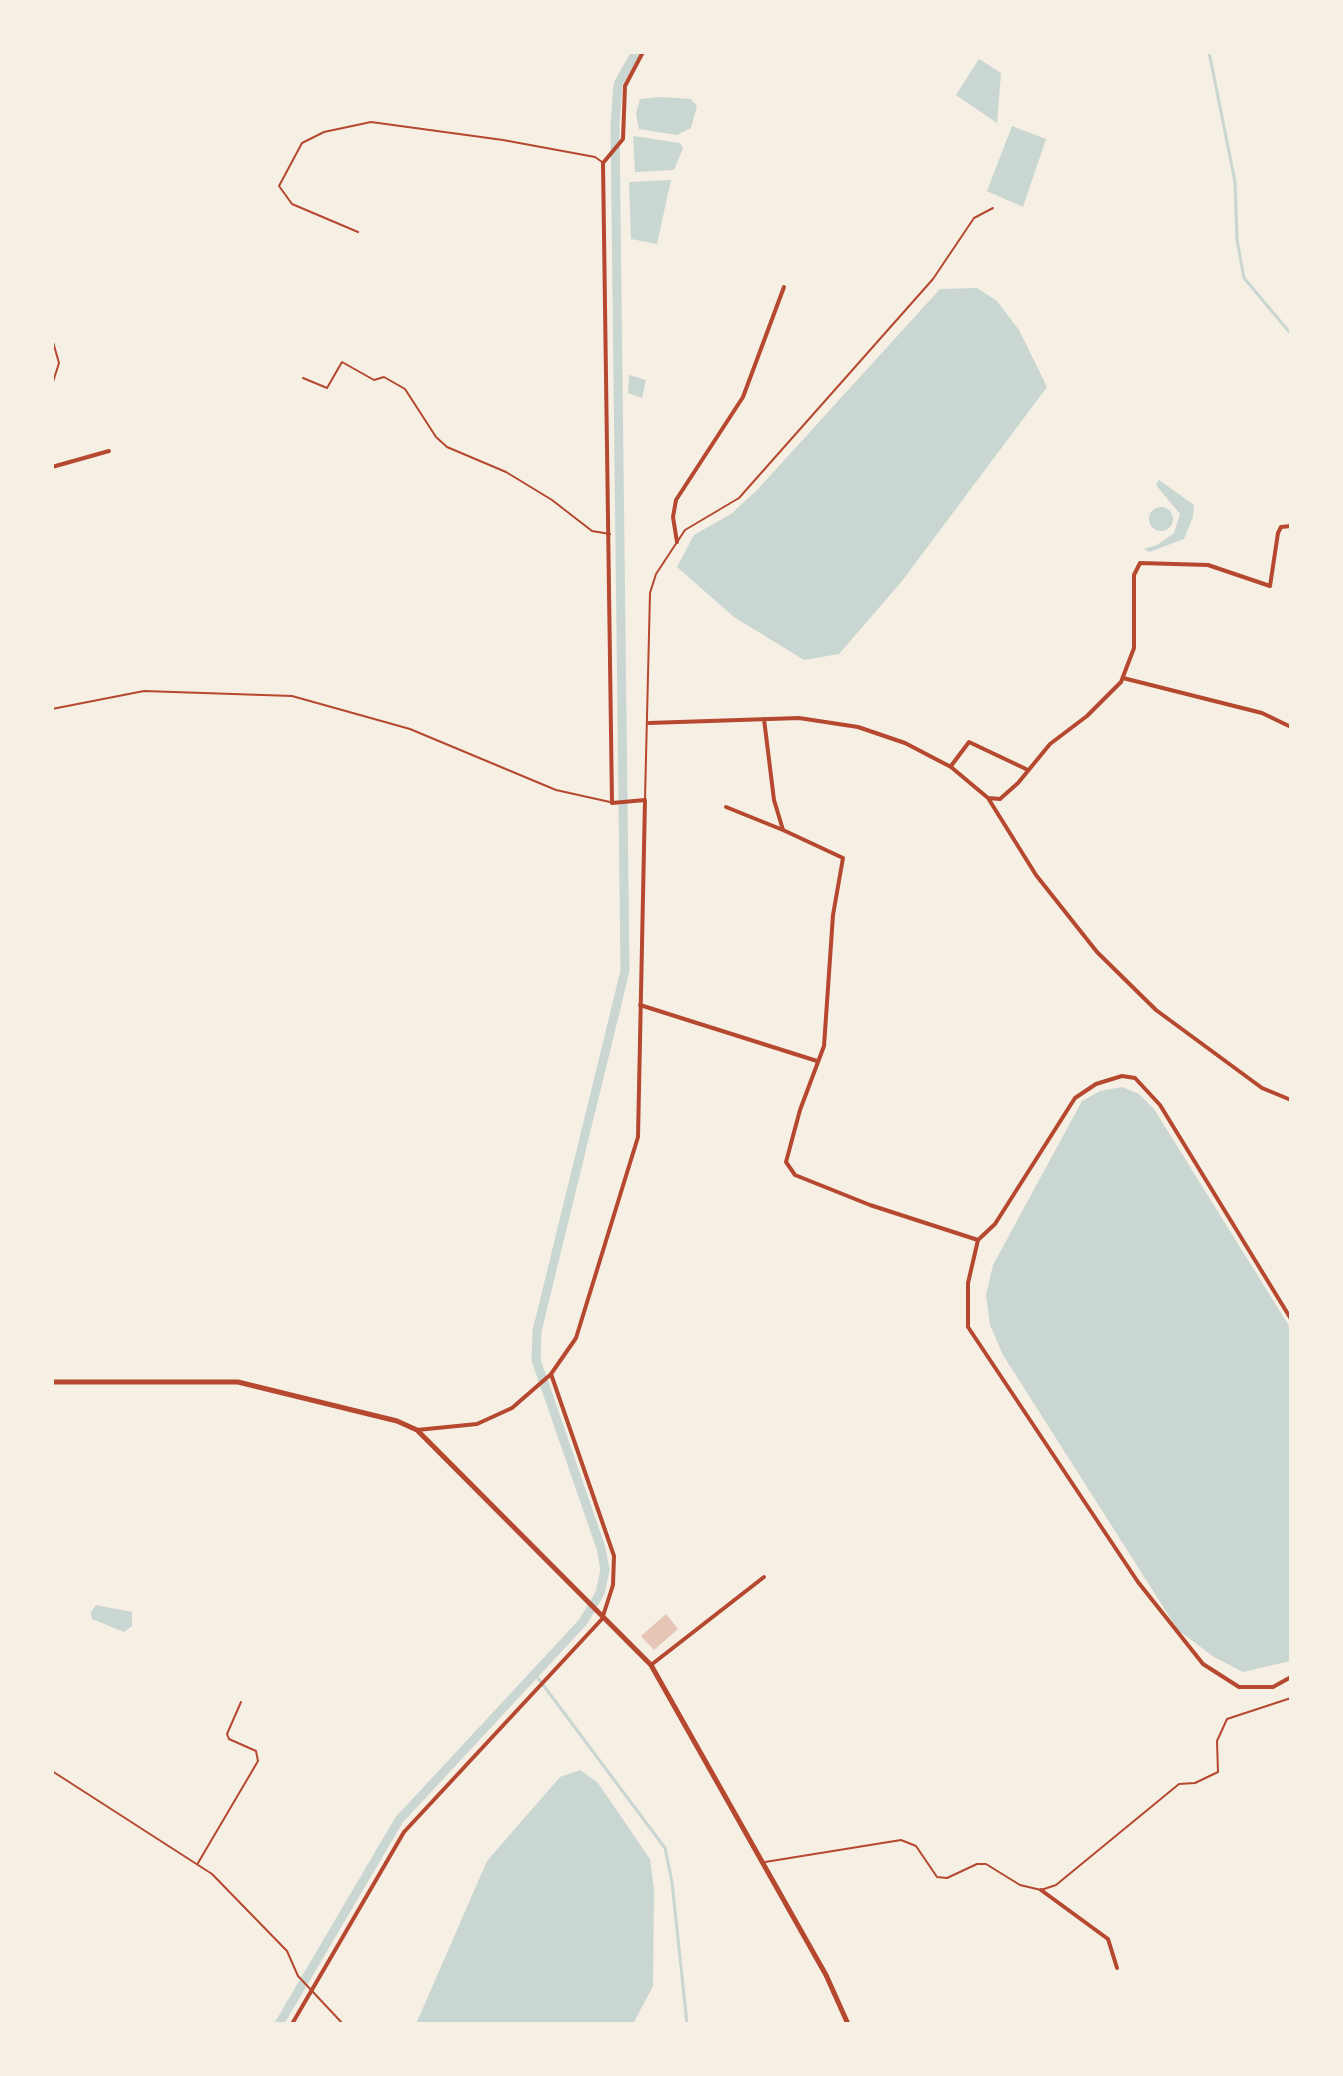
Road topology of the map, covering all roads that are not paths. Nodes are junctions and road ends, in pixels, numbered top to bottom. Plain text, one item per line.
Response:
1 (643, 52) edge
2 (603, 163) junction
3 (993, 208) dead end
4 (358, 232) dead end
5 (784, 287) dead end
6 (53, 342) edge
7 (303, 378) dead end
8 (52, 385) edge
9 (109, 451) dead end
10 (52, 467) edge
11 (1291, 526) edge
12 (610, 534) junction
13 (677, 542) junction
14 (1123, 678) junction
15 (52, 709) edge
16 (764, 719) junction
17 (649, 723) junction
18 (1291, 727) edge
19 (951, 767) junction
20 (1026, 769) junction
21 (988, 798) junction
22 (645, 800) junction
23 (612, 803) junction
24 (726, 807) dead end
25 (783, 830) junction
26 (639, 1005) junction
27 (817, 1061) junction
28 (1291, 1100) edge
29 (978, 1240) junction
30 (1291, 1319) edge
31 (549, 1375) junction
32 (52, 1382) edge
33 (417, 1430) junction
34 (764, 1577) dead end
35 (602, 1619) junction
36 (651, 1665) junction
37 (1291, 1677) edge
38 (1291, 1698) edge
39 (241, 1702) dead end
40 (52, 1771) edge
41 (764, 1863) junction
42 (197, 1864) junction
43 (1041, 1890) junction
44 (1117, 1968) dead end
45 (311, 1987) junction
46 (292, 2024) edge
47 (343, 2024) edge
48 (848, 2024) edge

1 - 2 street
2 - 4 lane
2 - 12 street
3 - 13 lane
5 - 13 street
6 - 8 lane
7 - 12 lane
9 - 10 street
11 - 14 street
12 - 23 street
13 - 17 lane
14 - 18 street
14 - 20 street
15 - 23 lane
16 - 17 street
16 - 19 street
16 - 25 street
17 - 22 lane
19 - 20 street
19 - 21 street
20 - 21 street
21 - 28 street
22 - 23 street
22 - 26 street
24 - 25 street
25 - 27 street
26 - 27 street
26 - 31 street
27 - 29 street
29 - 30 street
29 - 37 street
31 - 33 street
31 - 35 street
32 - 33 street
33 - 35 street
34 - 36 street
35 - 36 street
35 - 45 street
36 - 41 street
38 - 43 lane
39 - 42 lane
40 - 42 lane
41 - 43 lane
41 - 48 street
42 - 45 lane
43 - 44 street
45 - 46 street
45 - 47 lane

